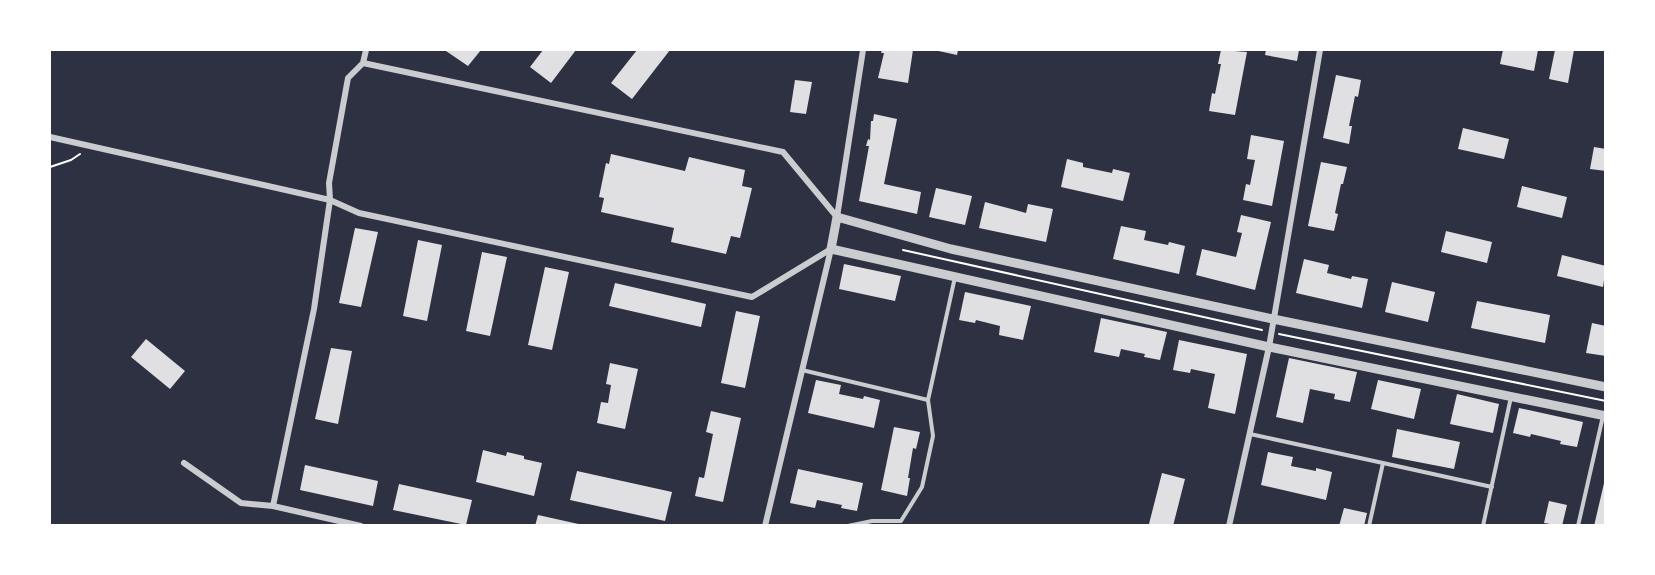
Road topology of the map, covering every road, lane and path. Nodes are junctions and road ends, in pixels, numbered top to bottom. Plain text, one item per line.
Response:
1 (366, 50) edge
2 (863, 50) edge
3 (1320, 50) edge
4 (363, 63) junction
5 (50, 137) edge
6 (91, 147) junction
7 (50, 167) edge
8 (330, 200) junction
9 (837, 217) junction
10 (831, 249) junction
11 (903, 250) dead end
12 (954, 277) junction
13 (1273, 319) junction
14 (1271, 333) junction
15 (1269, 347) junction
16 (802, 370) junction
17 (1605, 387) edge
18 (1511, 397) junction
19 (928, 400) junction
20 (1605, 400) edge
21 (1604, 416) edge
22 (1249, 434) junction
23 (184, 463) dead end
24 (1383, 463) junction
25 (1492, 487) junction
26 (273, 506) junction
27 (361, 525) edge
28 (765, 525) edge
29 (848, 525) edge
30 (1229, 525) edge
31 (1369, 525) edge
32 (1483, 525) edge
33 (1578, 525) edge

1 - 4 street
2 - 9 street
3 - 13 street
4 - 8 street
4 - 9 street
5 - 6 street
6 - 7 path
6 - 8 street
8 - 10 street
8 - 26 street
9 - 10 street
9 - 13 street
10 - 12 street
10 - 16 street
11 - 14 path
12 - 15 street
12 - 19 lane
13 - 14 street
13 - 17 street
14 - 15 street
14 - 20 path
15 - 18 street
15 - 22 street
16 - 19 lane
16 - 28 street
18 - 21 street
18 - 25 lane
19 - 29 lane
21 - 33 lane
22 - 24 lane
22 - 30 street
23 - 26 street
24 - 25 lane
24 - 31 lane
25 - 32 lane
26 - 27 street

